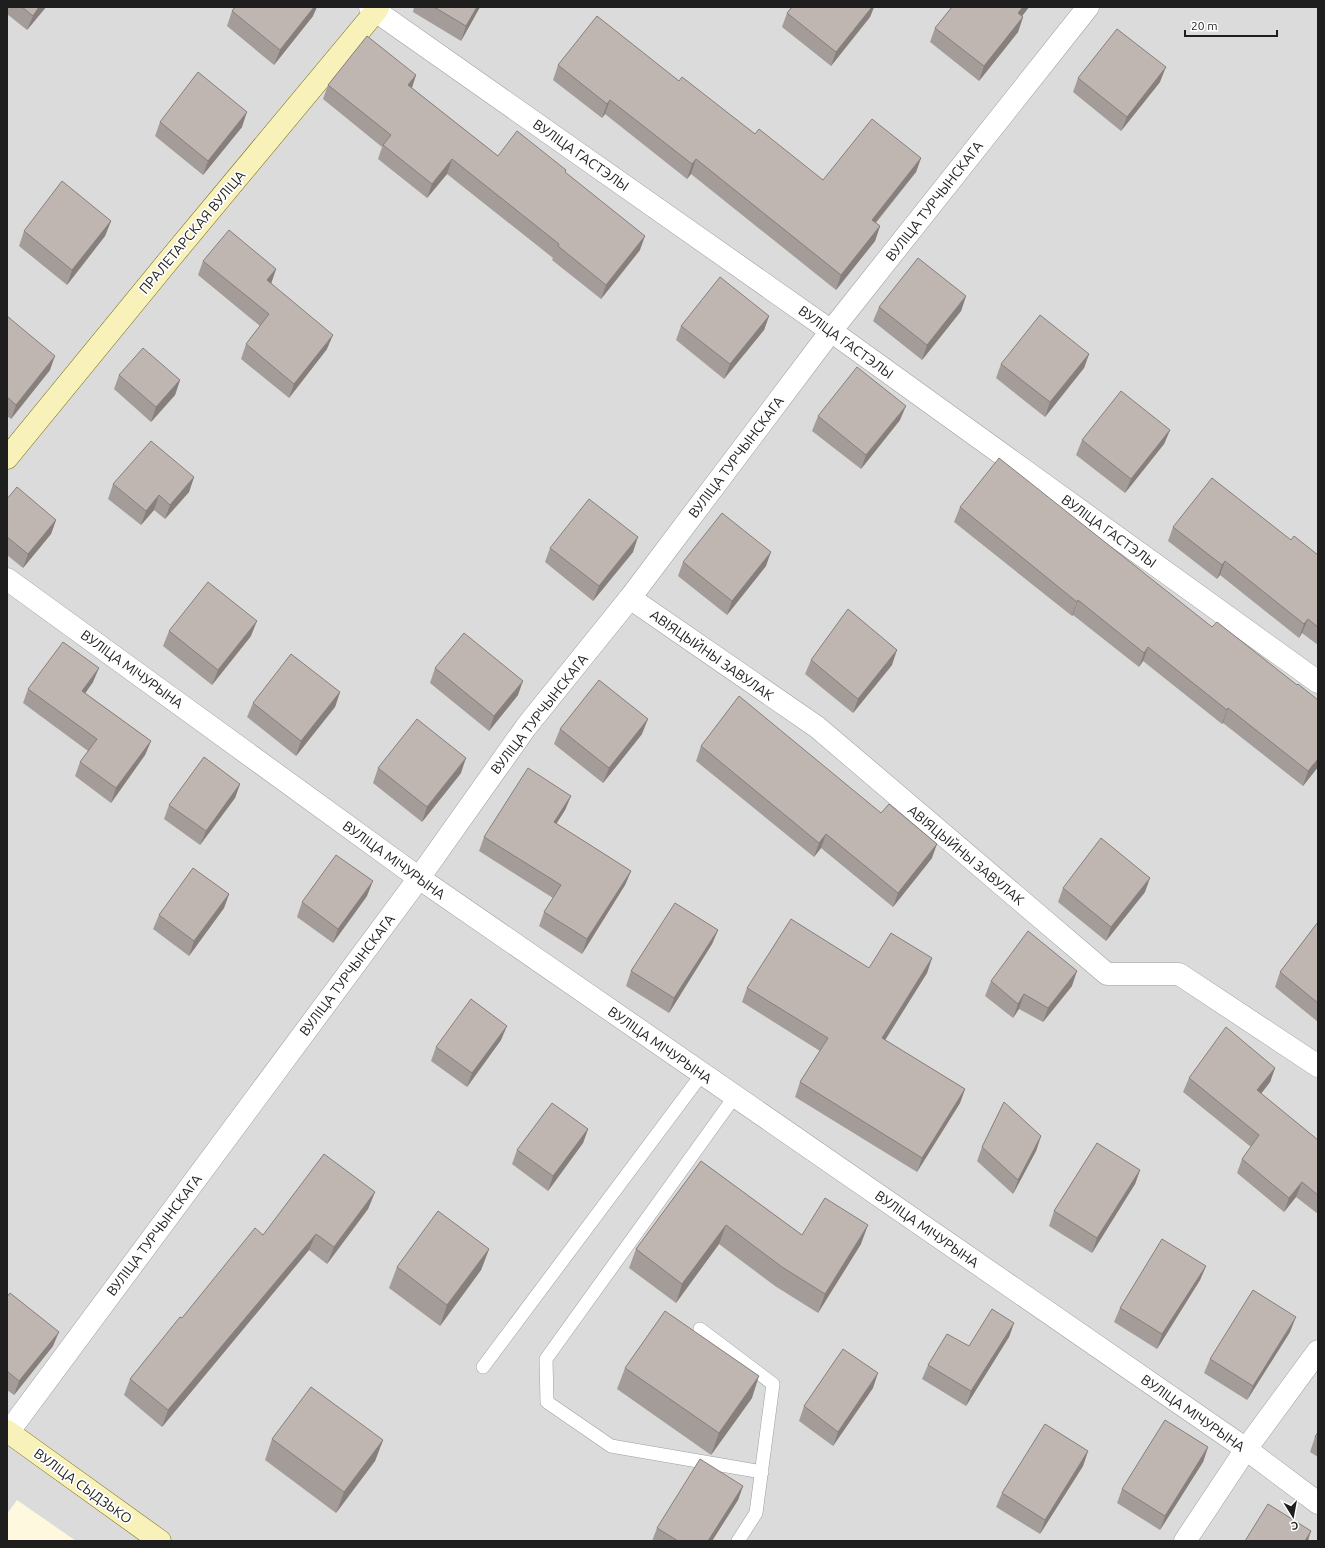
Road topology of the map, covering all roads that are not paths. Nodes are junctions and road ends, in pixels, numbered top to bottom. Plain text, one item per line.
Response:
1 (1088, 7) edge
2 (375, 8) edge
3 (831, 332) junction
4 (7, 458) edge
5 (7, 579) edge
6 (630, 598) junction
7 (1318, 682) edge
8 (419, 878) junction
9 (1318, 1066) edge
10 (702, 1074) junction
11 (735, 1096) junction
12 (700, 1329) dead end
13 (1318, 1351) edge
14 (483, 1367) dead end
15 (7, 1433) edge
16 (1246, 1449) junction
17 (762, 1472) junction
18 (1318, 1503) edge
19 (160, 1541) edge
20 (738, 1541) edge
21 (1185, 1541) edge

1 - 3 street, ВУЛІЦА ТУРЧЫНСКАГА
2 - 3 street, ВУЛІЦА ГАСТЭЛЫ
2 - 4 street, ПРАЛЕТАРСКАЯ ВУЛІЦА
3 - 6 street, ВУЛІЦА ТУРЧЫНСКАГА
3 - 7 street, ВУЛІЦА ГАСТЭЛЫ
5 - 8 street, ВУЛІЦА МІЧУРЫНА
6 - 8 street, ВУЛІЦА ТУРЧЫНСКАГА
6 - 9 street, АВІЯЦЫЙНЫ ЗАВУЛАК
8 - 10 street, ВУЛІЦА МІЧУРЫНА
8 - 15 street, ВУЛІЦА ТУРЧЫНСКАГА
10 - 11 street, ВУЛІЦА МІЧУРЫНА
10 - 14 lane
11 - 16 street, ВУЛІЦА МІЧУРЫНА
11 - 17 lane
12 - 17 lane
13 - 16 street
15 - 19 street, ВУЛІЦА СЫДЗЬКО
16 - 18 street, ВУЛІЦА МІЧУРЫНА
16 - 21 street
17 - 20 lane

